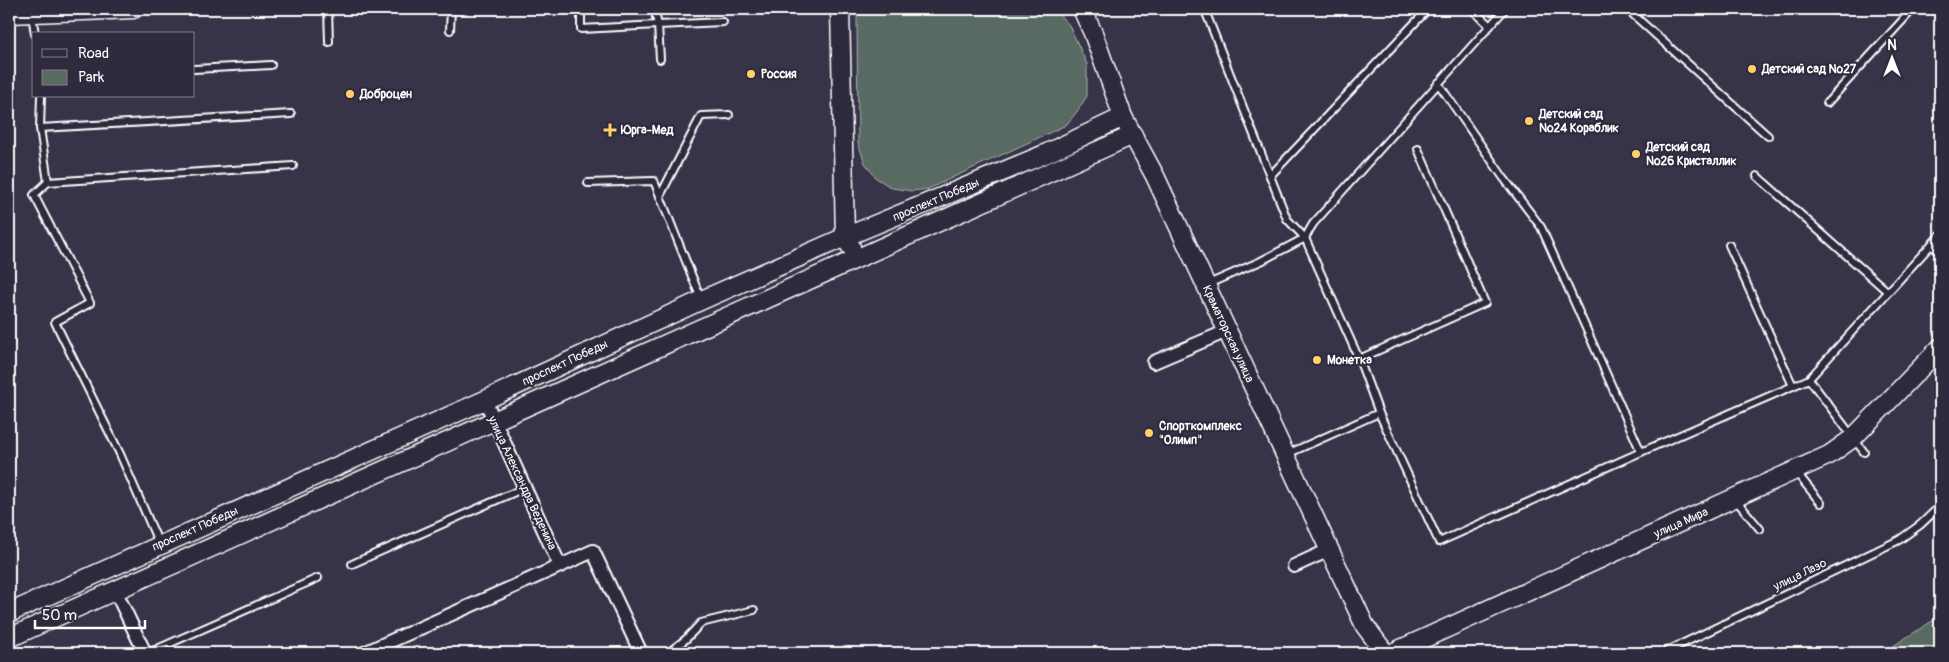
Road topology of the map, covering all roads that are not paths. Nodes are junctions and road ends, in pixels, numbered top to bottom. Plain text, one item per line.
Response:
1 (134, 9) edge
2 (328, 9) edge
3 (451, 9) edge
4 (581, 9) edge
5 (654, 9) edge
6 (840, 9) edge
7 (1082, 9) edge
8 (1210, 9) edge
9 (1428, 9) edge
10 (1472, 9) edge
11 (1505, 9) edge
12 (1626, 9) edge
13 (1913, 9) edge
14 (31, 11) edge
15 (9, 14) edge
16 (724, 22) dead end
17 (658, 25) junction
18 (1490, 26) junction
19 (450, 30) dead end
20 (35, 32) edge
21 (329, 42) dead end
22 (660, 59) dead end
23 (271, 65) dead end
24 (195, 69) edge
25 (1438, 83) junction
26 (41, 98) edge
27 (1827, 103) dead end
28 (291, 114) dead end
29 (729, 115) dead end
30 (1123, 117) junction
31 (40, 128) junction
32 (1133, 135) junction
33 (1768, 136) dead end
34 (1418, 149) dead end
35 (293, 166) dead end
36 (1270, 176) junction
37 (1757, 176) dead end
38 (48, 182) junction
39 (588, 183) dead end
40 (660, 196) junction
41 (1940, 235) edge
42 (845, 237) junction
43 (1305, 238) junction
44 (1729, 245) dead end
45 (1931, 245) junction
46 (1940, 253) edge
47 (858, 257) junction
48 (1205, 285) junction
49 (1888, 292) junction
50 (702, 300) junction
51 (1227, 331) junction
52 (1940, 348) edge
53 (1359, 360) junction
54 (1154, 362) dead end
55 (1809, 379) junction
56 (1793, 386) junction
57 (485, 400) junction
58 (1379, 413) junction
59 (494, 420) junction
60 (1853, 438) junction
61 (1641, 452) junction
62 (1864, 452) dead end
63 (1284, 456) junction
64 (1795, 471) junction
65 (524, 488) junction
66 (1734, 498) junction
67 (1821, 503) dead end
68 (1940, 506) edge
69 (1760, 529) dead end
70 (159, 545) junction
71 (1329, 550) junction
72 (352, 564) dead end
73 (560, 566) junction
74 (1294, 566) dead end
75 (318, 578) dead end
76 (115, 590) junction
77 (754, 610) dead end
78 (9, 613) edge
79 (9, 638) edge
80 (146, 653) edge
81 (364, 653) edge
82 (641, 653) edge
83 (668, 653) edge
84 (1385, 653) edge
85 (1392, 653) edge
86 (1663, 653) edge

1 - 14 main road
2 - 21 lane
3 - 19 lane
4 - 17 lane
5 - 17 lane
6 - 42 main road
7 - 30 main road, Краматорская улица
8 - 36 lane
9 - 36 lane
10 - 18 lane
11 - 18 lane
12 - 33 lane
13 - 27 lane
14 - 15 main road
14 - 20 lane
16 - 17 lane
17 - 22 lane
18 - 25 lane
23 - 24 lane
25 - 43 lane
25 - 61 lane
26 - 31 lane
28 - 31 lane
29 - 40 lane
30 - 32 main road, Краматорская улица
30 - 42 main road, проспект Победы
31 - 38 lane
32 - 47 main road
32 - 48 main road, Краматорская улица
34 - 53 lane
35 - 38 lane
36 - 43 lane
37 - 49 lane
38 - 70 lane
39 - 40 lane
40 - 50 lane
41 - 45 lane
42 - 47 main road
42 - 50 main road, проспект Победы
43 - 48 lane
43 - 53 lane
44 - 56 lane
45 - 46 lane
45 - 49 lane
47 - 59 main road
48 - 51 main road, Краматорская улица
49 - 55 lane
50 - 57 main road, проспект Победы
51 - 54 street
51 - 63 main road, Краматорская улица
52 - 60 main road, улица Мира
53 - 58 lane
55 - 56 lane
55 - 60 lane
56 - 61 lane
57 - 59 street, улица Александра Веденина
57 - 70 main road, проспект Победы
58 - 61 lane
58 - 63 lane
59 - 65 street, улица Александра Веденина
59 - 76 main road
60 - 62 lane
60 - 64 main road, улица Мира
63 - 71 main road, Краматорская улица
64 - 66 main road, улица Мира
64 - 67 lane
65 - 72 lane
65 - 73 street, улица Александра Веденина
66 - 69 lane
66 - 85 main road, улица Мира
68 - 86 lane, улица Лазо
70 - 78 main road, проспект Победы
71 - 74 street
71 - 84 main road, Краматорская улица
73 - 81 street
73 - 82 street, улица Александра Веденина
75 - 80 lane
76 - 79 main road
76 - 80 street
77 - 83 lane

